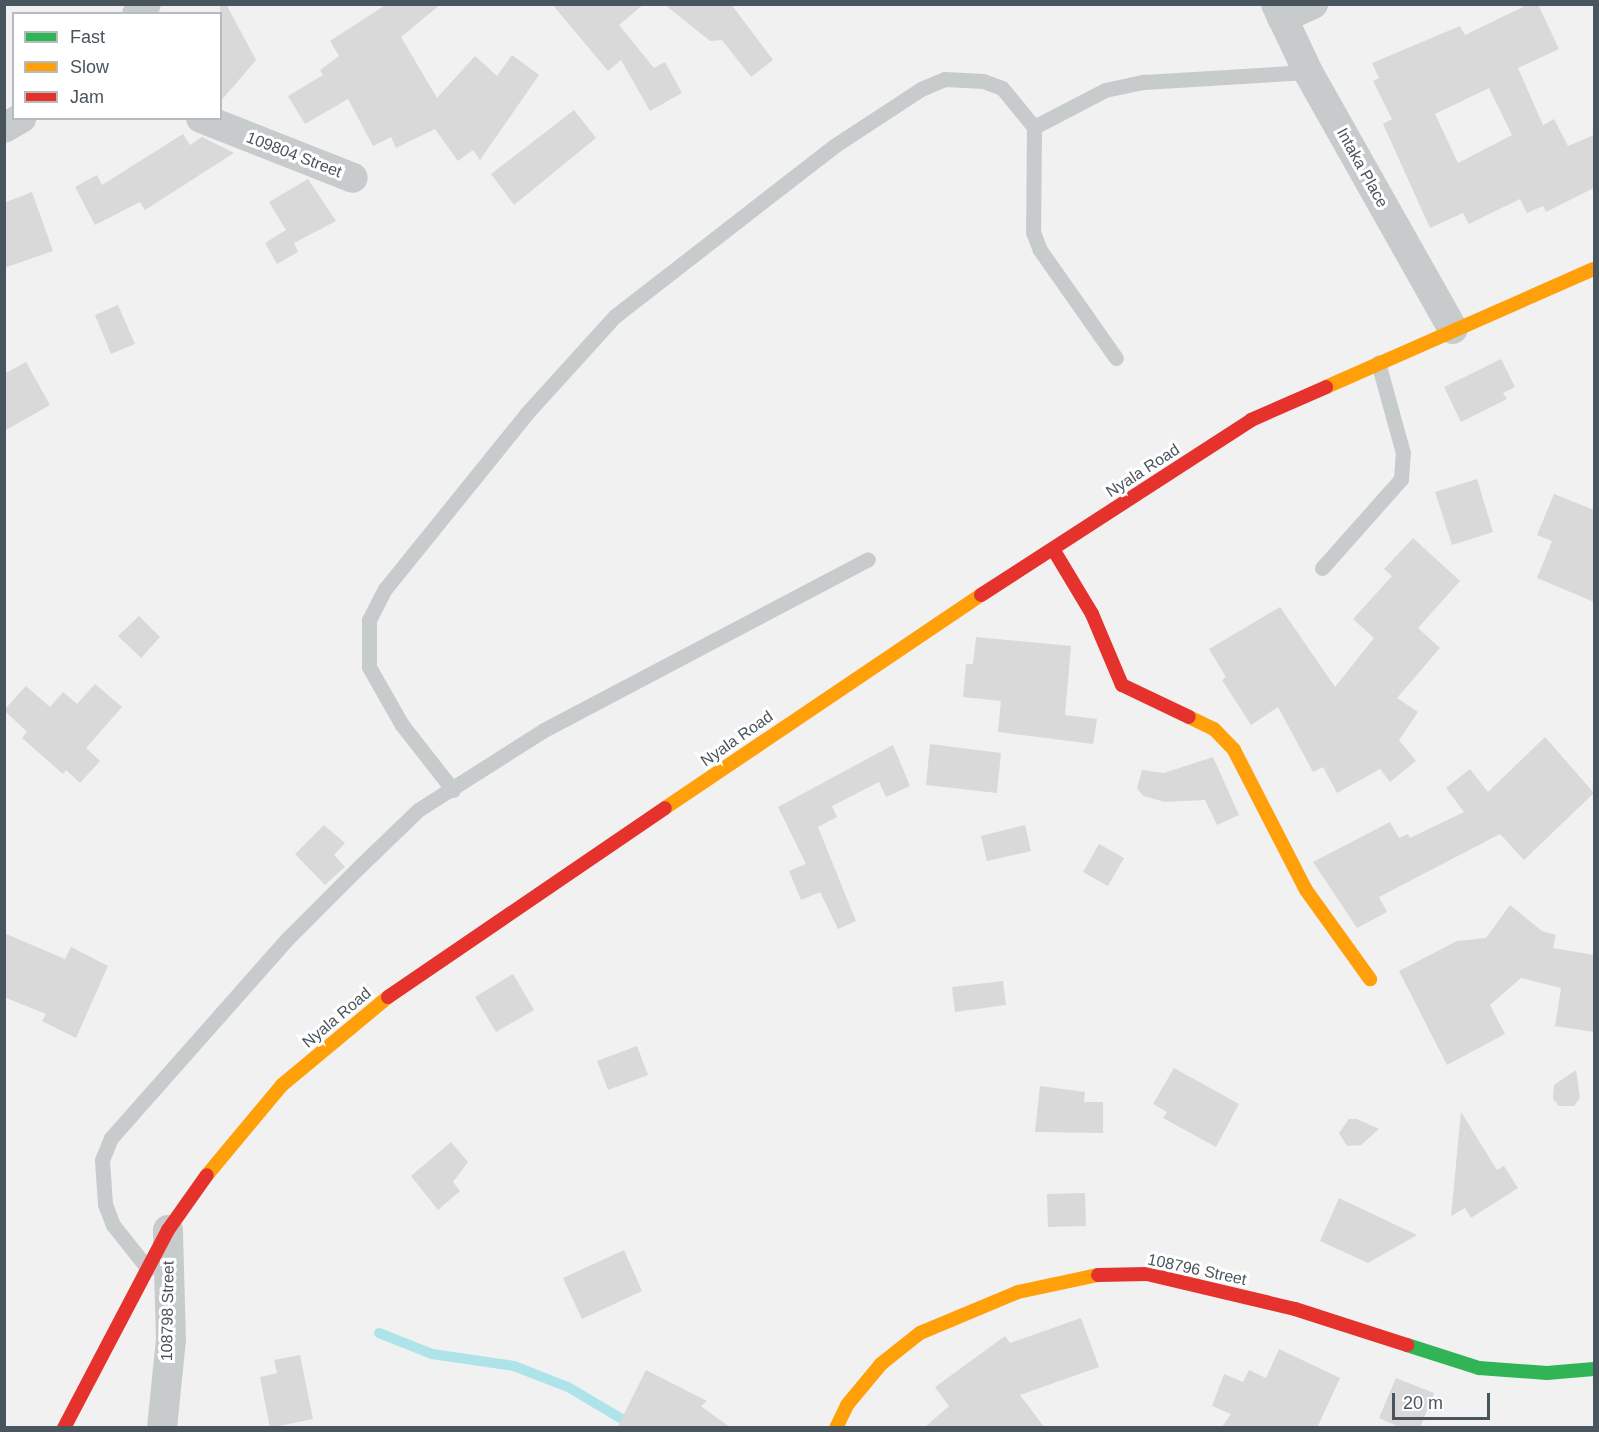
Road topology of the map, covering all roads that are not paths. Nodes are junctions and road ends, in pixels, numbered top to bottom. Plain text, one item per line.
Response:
1 (1313, 4) edge
2 (1279, 11) edge
3 (1308, 72) junction
4 (18, 120) edge
5 (206, 120) edge
6 (1034, 127) junction
7 (4, 128) edge
8 (353, 178) dead end
9 (1594, 269) edge
10 (1453, 329) junction
11 (1116, 358) dead end
12 (1378, 362) junction
13 (1053, 549) junction
14 (868, 560) dead end
15 (1322, 568) dead end
16 (453, 790) junction
17 (1370, 979) dead end
18 (168, 1230) junction
19 (148, 1269) junction
20 (1594, 1369) edge
21 (64, 1428) edge
22 (162, 1428) edge
23 (836, 1428) edge

1 - 2 street
2 - 3 street, Intaka Place
3 - 6 lane
3 - 10 street, Intaka Place
4 - 7 street
5 - 8 street, 109804 Street
6 - 11 lane
6 - 16 lane
9 - 10 street, Nyala Road
10 - 12 street, Nyala Road
12 - 13 street, Nyala Road
12 - 15 lane
13 - 17 street
13 - 18 street, Nyala Road
14 - 16 lane
16 - 19 lane
18 - 19 street, Nyala Road
18 - 22 street, 108798 Street
19 - 21 street, Nyala Road
20 - 23 street, 108796 Street

